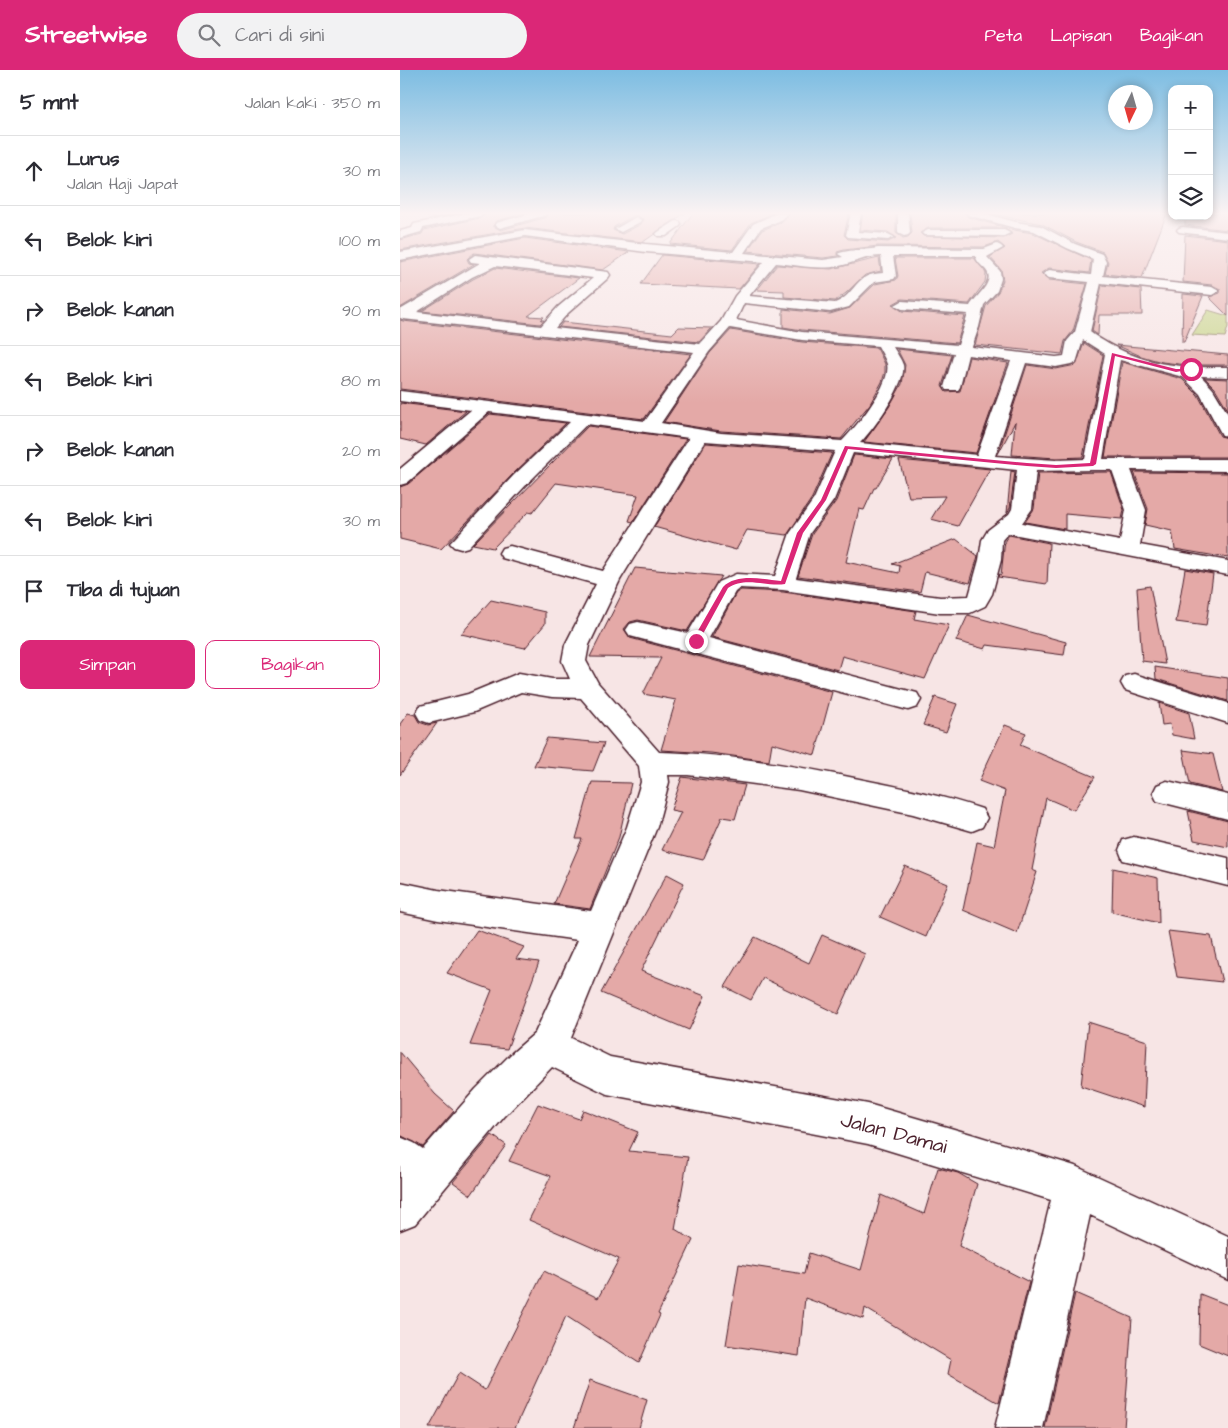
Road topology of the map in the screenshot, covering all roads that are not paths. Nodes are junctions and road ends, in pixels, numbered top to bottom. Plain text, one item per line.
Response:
1 (464, 276) edge
2 (604, 276) edge
3 (759, 276) edge
4 (887, 276) edge
5 (995, 276) edge
6 (1071, 276) edge
7 (1096, 279) junction
8 (1212, 291) dead end
9 (740, 299) junction
10 (902, 305) dead end
11 (976, 310) junction
12 (401, 314) edge
13 (727, 323) junction
14 (544, 330) junction
15 (1082, 333) junction
16 (883, 342) junction
17 (704, 349) junction
18 (963, 350) junction
19 (1113, 354) junction
20 (1020, 358) junction
21 (1176, 370) junction
22 (1228, 372) edge
23 (952, 387) dead end
24 (400, 396) edge
25 (1221, 405) edge
26 (484, 407) junction
27 (583, 419) junction
28 (650, 427) junction
29 (1228, 431) edge
30 (700, 435) junction
31 (846, 447) junction
32 (984, 460) junction
33 (1093, 464) junction
34 (1118, 464) junction
35 (1228, 464) edge
36 (1027, 465) junction
37 (400, 479) edge
38 (1003, 526) junction
39 (461, 543) dead end
40 (1129, 549) junction
41 (510, 553) dead end
42 (1228, 568) edge
43 (609, 580) junction
44 (783, 583) junction
45 (638, 630) dead end
46 (694, 643) junction
47 (1134, 683) dead end
48 (588, 688) junction
49 (908, 700) dead end
50 (429, 713) dead end
51 (1228, 713) edge
52 (652, 763) junction
53 (1167, 793) dead end
54 (1228, 807) edge
55 (972, 818) dead end
56 (1134, 850) dead end
57 (1228, 872) edge
58 (400, 897) edge
59 (600, 928) junction
60 (548, 1046) junction
61 (413, 1167) edge
62 (1075, 1187) junction
63 (400, 1209) edge
64 (1228, 1258) edge
65 (1019, 1428) edge

1 - 12 street
2 - 14 street
3 - 9 street
4 - 9 street
5 - 11 street
6 - 7 street
7 - 8 street
7 - 15 street
9 - 13 street
10 - 11 street
11 - 18 street
12 - 14 street
13 - 16 street
13 - 17 street
14 - 17 street
15 - 19 street
15 - 20 street
16 - 18 street
16 - 31 street
17 - 28 street
18 - 20 street
18 - 23 street
19 - 21 street
19 - 33 street
20 - 32 street
21 - 22 street
21 - 25 street
24 - 26 street
25 - 29 street
26 - 27 street
26 - 37 street
27 - 28 street
27 - 39 street
28 - 30 street
30 - 31 street
30 - 43 street
31 - 32 street
31 - 44 street
32 - 36 street
33 - 34 street
33 - 36 street
34 - 35 street
34 - 40 street
36 - 38 street
38 - 40 street
38 - 44 street
40 - 42 street
41 - 43 street
43 - 48 street
44 - 46 street
45 - 46 street
46 - 49 street
47 - 51 street
48 - 50 street
48 - 52 street
52 - 55 street
52 - 59 street
53 - 54 street
56 - 57 street
58 - 59 street
59 - 60 street
60 - 61 street
60 - 62 street, Jalan Damai
61 - 63 street
62 - 64 street, Jalan Damai
62 - 65 street

